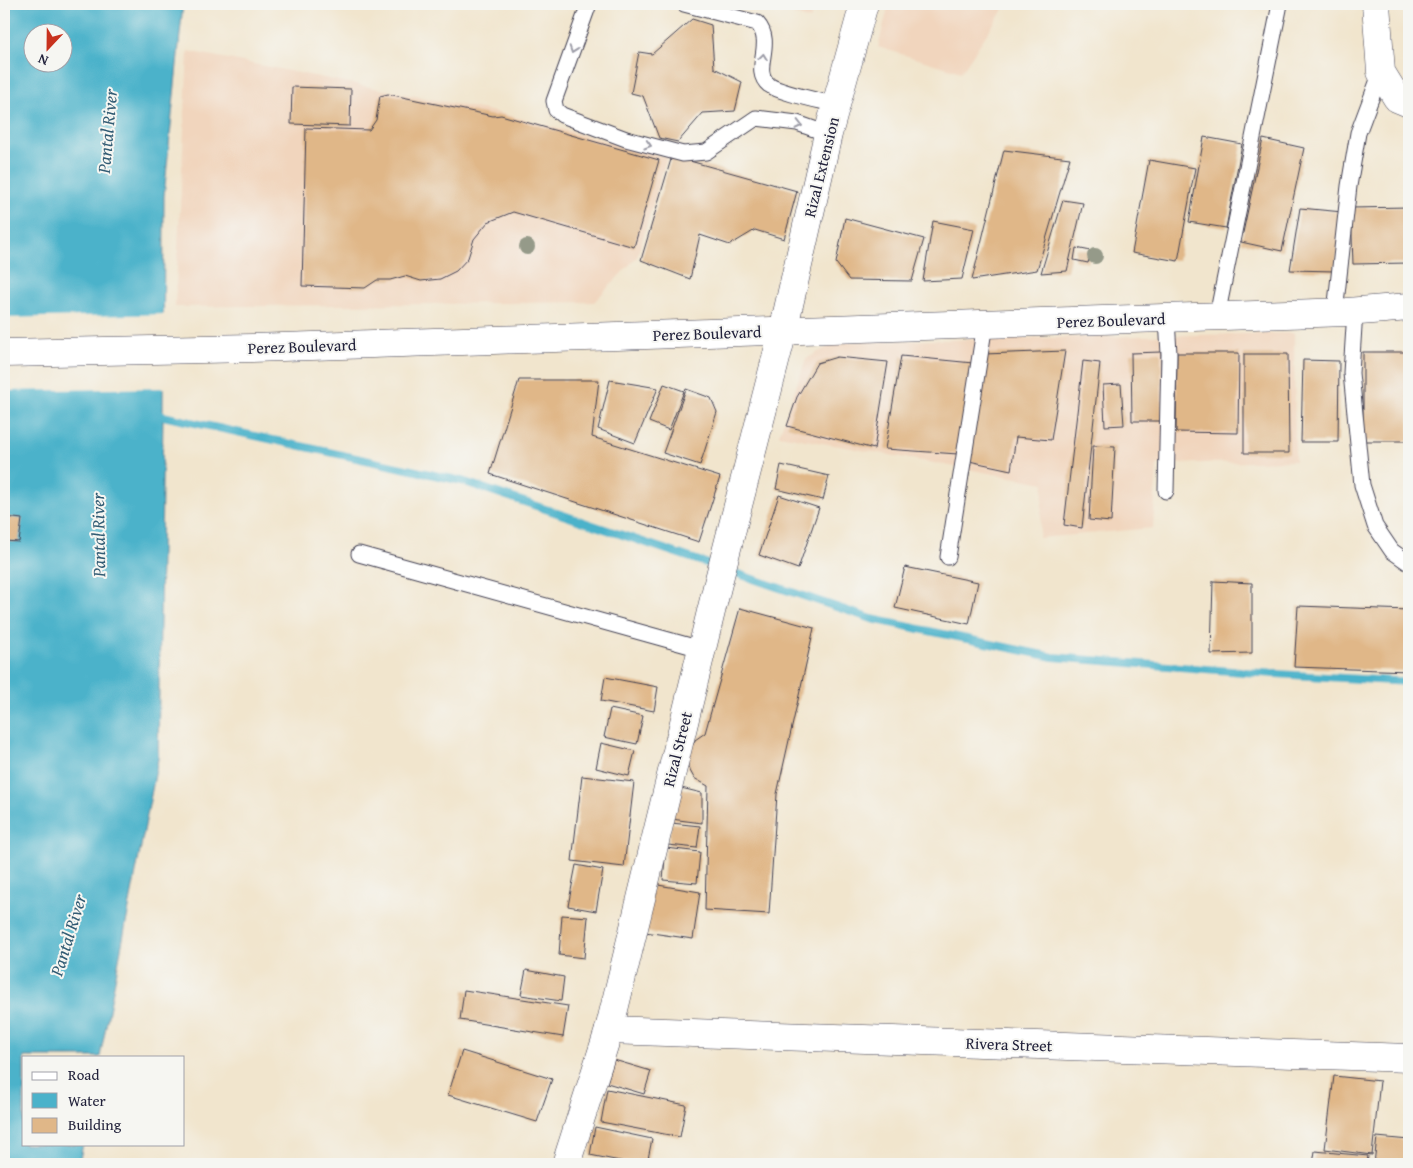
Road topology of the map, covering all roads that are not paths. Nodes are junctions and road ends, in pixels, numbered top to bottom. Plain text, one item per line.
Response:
1 (589, 4) edge
2 (684, 4) edge
3 (864, 4) edge
4 (1280, 4) edge
5 (1376, 4) edge
6 (1381, 72) junction
7 (1409, 103) edge
8 (837, 105) junction
9 (828, 134) junction
10 (1409, 308) edge
11 (1345, 312) junction
12 (1216, 316) junction
13 (1167, 318) junction
14 (985, 324) junction
15 (784, 331) junction
16 (4, 353) edge
17 (1166, 491) dead end
18 (359, 554) dead end
19 (948, 557) dead end
20 (1409, 564) edge
21 (701, 649) junction
22 (609, 1030) junction
23 (1409, 1058) edge
24 (566, 1164) edge

1 -> 9 lane
8 -> 2 lane
3 - 8 street, Rizal Extension
4 - 12 lane
5 - 6 street
6 - 7 street
6 - 11 lane
8 - 9 street, Rizal Extension
9 - 15 street, Rizal Extension
10 - 11 street, Perez Boulevard
11 - 12 street, Perez Boulevard
11 - 20 lane
12 - 13 street, Perez Boulevard
13 - 14 street, Perez Boulevard
13 - 17 lane
14 - 15 street, Perez Boulevard
14 - 19 lane
15 - 16 street, Perez Boulevard
15 - 21 street, Rizal Street
18 - 21 lane
21 - 22 street, Rizal Street
22 - 23 street, Rivera Street
22 - 24 street, Rizal Street

